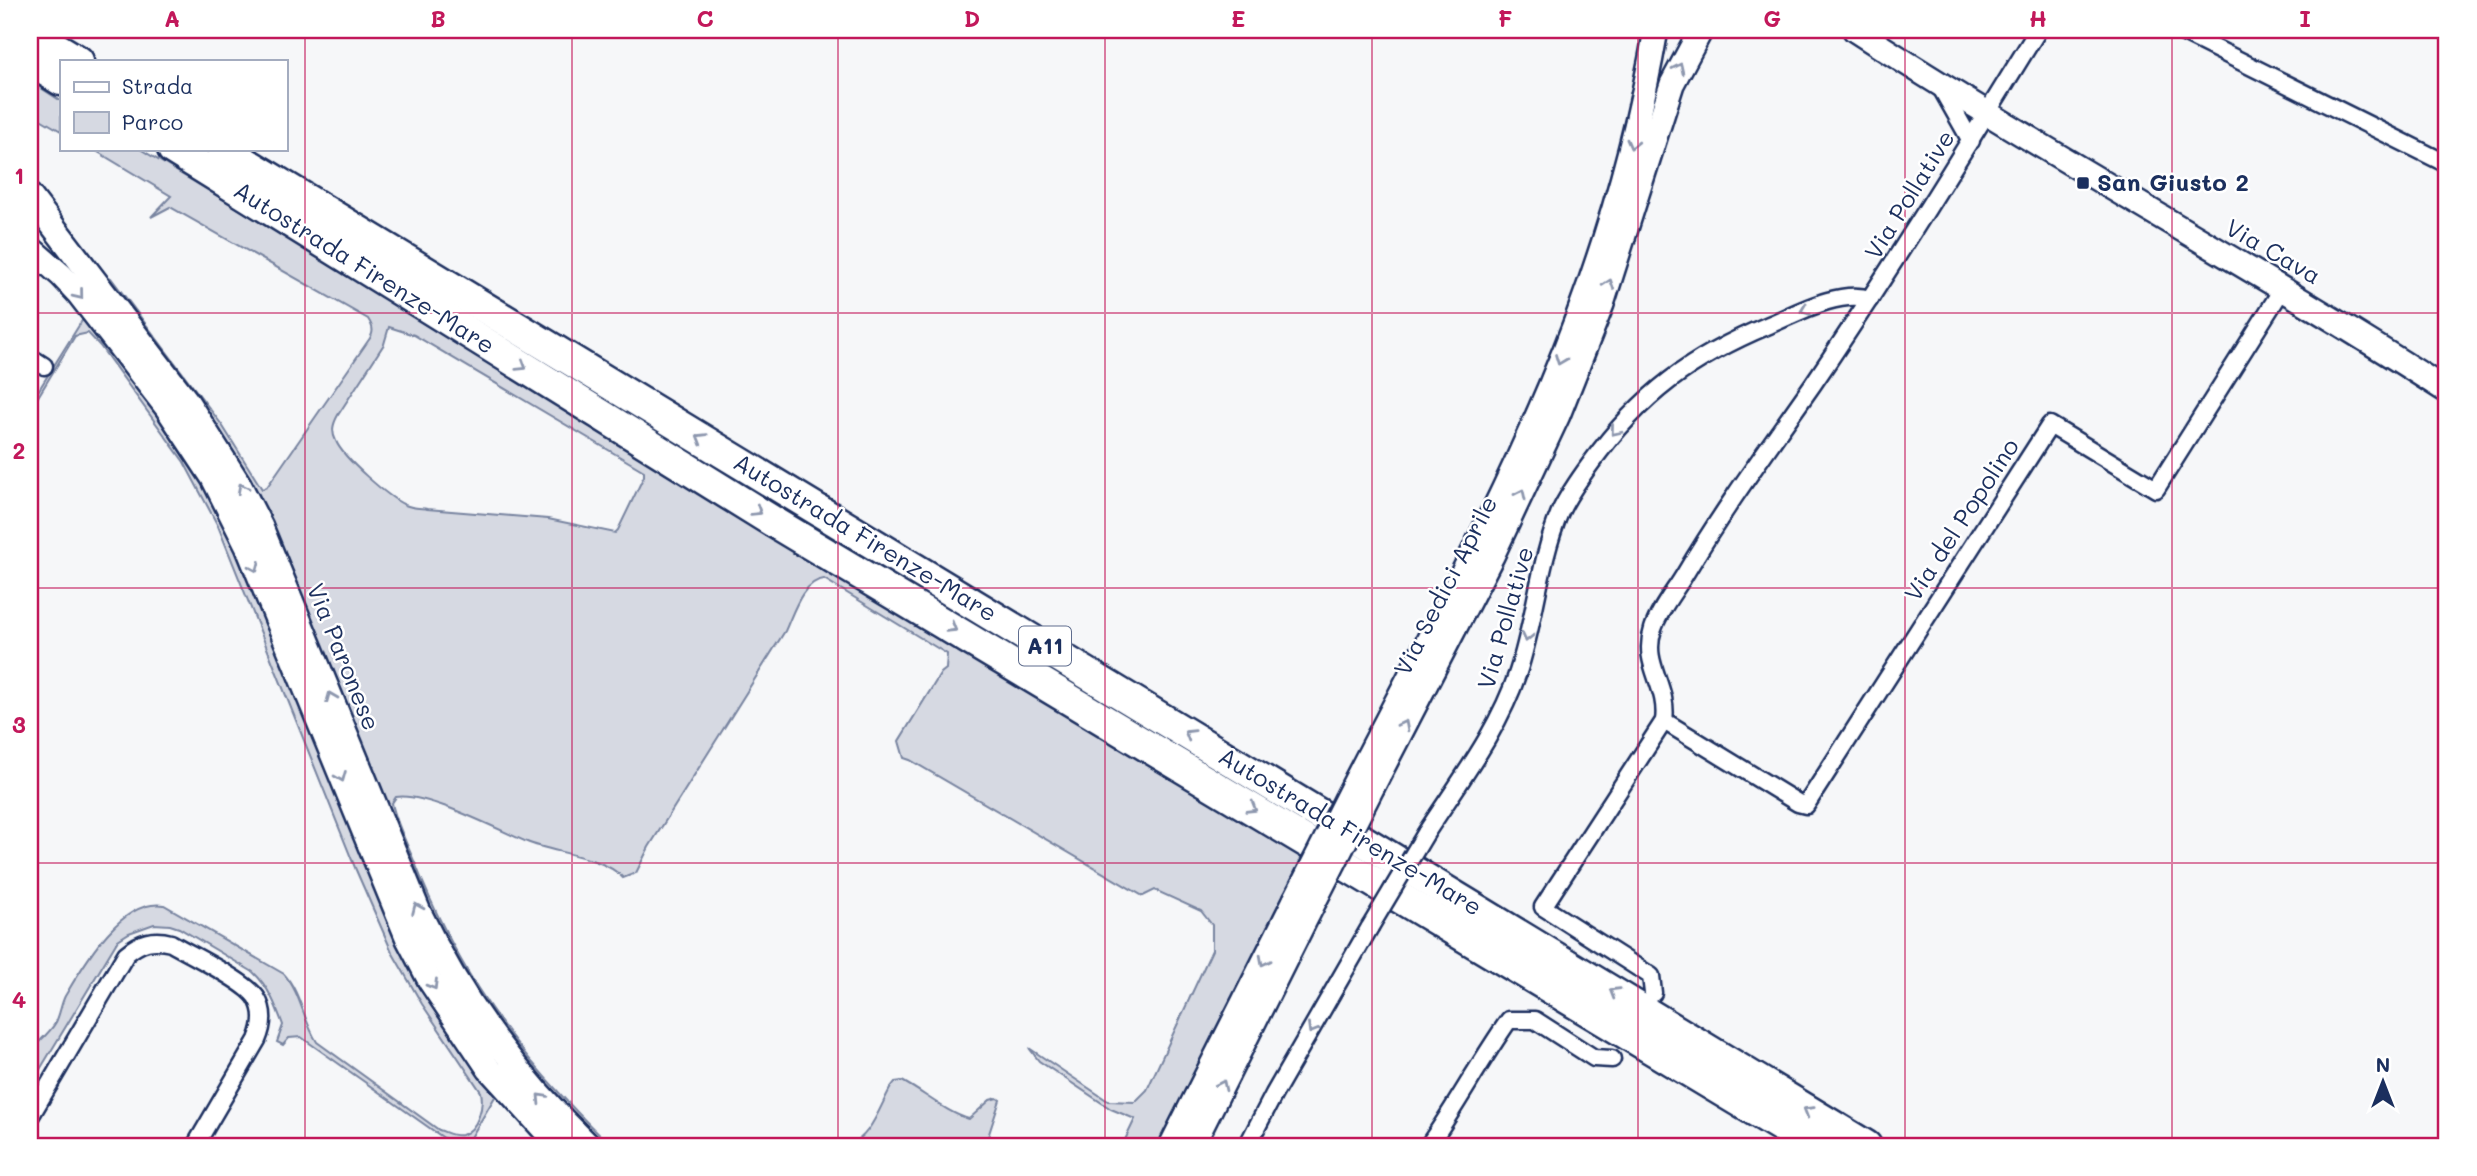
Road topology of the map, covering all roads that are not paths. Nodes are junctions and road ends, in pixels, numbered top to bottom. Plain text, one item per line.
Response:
1 (1656, 30) edge
2 (1701, 30) edge
3 (1855, 30) edge
4 (2038, 30) edge
5 (2178, 30) edge
6 (30, 32) edge
7 (76, 60) edge
8 (30, 61) edge
9 (60, 79) edge
10 (1939, 84) junction
11 (1987, 114) junction
12 (1971, 141) junction
13 (175, 150) edge
14 (225, 150) edge
15 (2447, 164) edge
16 (30, 196) edge
17 (30, 248) edge
18 (2283, 288) junction
19 (1870, 299) junction
20 (2447, 391) edge
21 (1664, 721) junction
22 (1365, 782) junction
23 (1303, 904) junction
24 (1653, 993) dead end
25 (1612, 1059) dead end
26 (30, 1116) edge
27 (195, 1146) edge
28 (559, 1146) edge
29 (589, 1146) edge
30 (1171, 1146) edge
31 (1192, 1146) edge
32 (1247, 1146) edge
33 (1428, 1146) edge
34 (1814, 1146) edge
35 (1866, 1146) edge

1 -> 22 street, Via Sedici Aprile
22 -> 2 street, Via Sedici Aprile
3 - 10 street, Via Cava
4 - 11 street, Via Pollative
5 - 15 street
6 - 7 highway
8 - 9 highway
10 - 11 street, Via Cava
10 - 12 street
11 - 12 street, Via Pollative
11 - 18 street, Via Cava
12 - 19 street, Via Pollative
13 -> 34 highway, Autostrada Firenze-Mare / A11
35 -> 14 highway, Autostrada Firenze-Mare / A11
29 -> 16 street, Via Paronese
17 -> 28 street, Via Paronese
18 - 20 street, Via Cava
18 - 21 street, Via del Popolino
19 - 21 street, Via Pollative
19 -> 32 street, Via Pollative, bridge
21 - 24 street
22 - 23 street, Via Sedici Aprile, bridge
23 -> 30 street, Via Sedici Aprile
31 -> 23 street, Via Sedici Aprile
25 - 33 street
26 - 27 street

